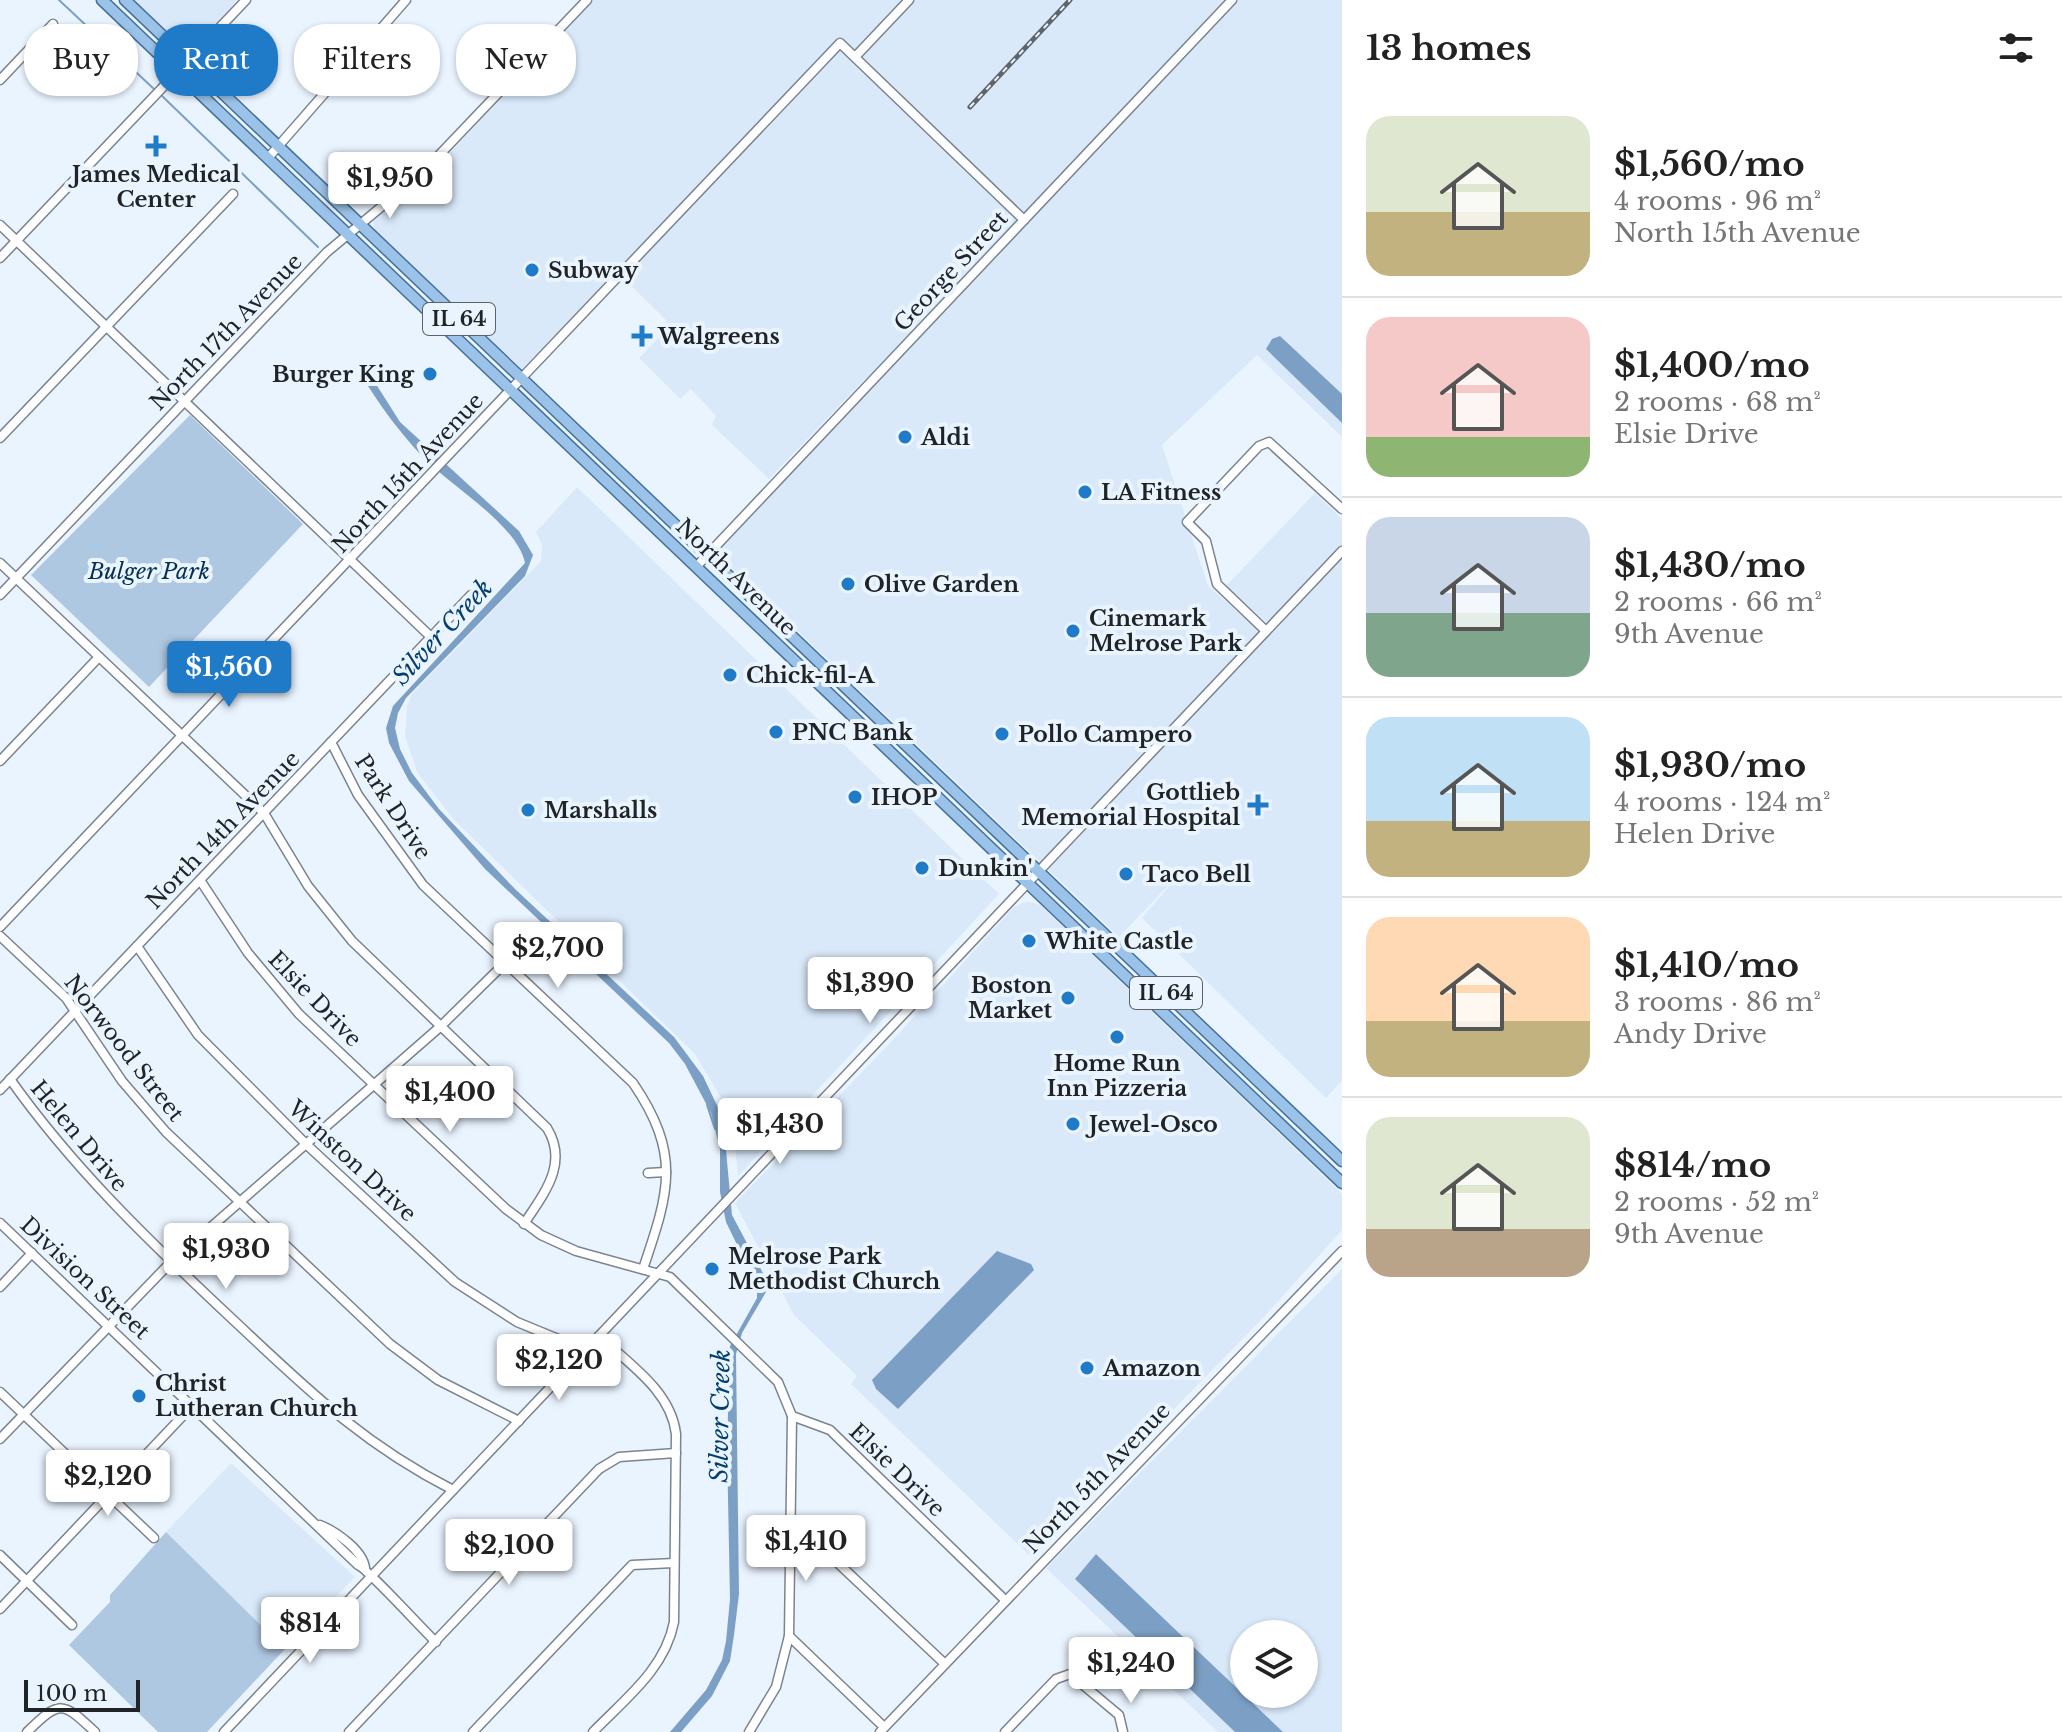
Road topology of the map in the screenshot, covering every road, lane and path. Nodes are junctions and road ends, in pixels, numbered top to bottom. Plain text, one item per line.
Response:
1 (102, 0) edge
2 (125, 0) edge
3 (246, 0) edge
4 (406, 0) edge
5 (587, 0) edge
6 (909, 0) edge
7 (1232, 0) edge
8 (224, 24) edge
9 (154, 28) edge
10 (154, 50) edge
11 (24, 55) edge
12 (855, 57) junction
13 (0, 80) edge
14 (155, 96) edge
15 (202, 96) edge
16 (225, 96) edge
17 (278, 147) junction
18 (268, 158) junction
19 (233, 194) dead end
20 (1024, 220) junction
21 (359, 224) junction
22 (0, 225) edge
23 (348, 233) junction
24 (17, 241) junction
25 (0, 258) edge
26 (106, 326) junction
27 (521, 379) junction
28 (511, 390) junction
29 (185, 401) junction
30 (0, 438) edge
31 (1342, 509) edge
32 (1342, 551) edge
33 (706, 556) junction
34 (351, 560) junction
35 (0, 563) edge
36 (696, 567) junction
37 (16, 578) junction
38 (0, 595) edge
39 (471, 595) dead end
40 (1266, 631) junction
41 (431, 637) junction
42 (99, 657) junction
43 (181, 735) junction
44 (331, 742) junction
45 (0, 761) edge
46 (264, 813) junction
47 (1038, 871) junction
48 (200, 880) junction
49 (1027, 883) junction
50 (0, 927) edge
51 (0, 936) edge
52 (137, 946) junction
53 (505, 963) junction
54 (74, 1012) junction
55 (441, 1026) junction
56 (10, 1079) junction
57 (374, 1085) junction
58 (0, 1090) edge
59 (307, 1145) junction
60 (1342, 1161) edge
61 (666, 1172) junction
62 (648, 1173) dead end
63 (1341, 1183) edge
64 (239, 1202) junction
65 (0, 1223) edge
66 (524, 1224) junction
67 (1342, 1251) edge
68 (32, 1253) junction
69 (171, 1262) junction
70 (643, 1269) junction
71 (659, 1273) junction
72 (0, 1287) edge
73 (108, 1325) junction
74 (599, 1336) junction
75 (585, 1350) junction
76 (0, 1392) edge
77 (193, 1405) junction
78 (23, 1414) junction
79 (792, 1416) junction
80 (519, 1421) junction
81 (0, 1439) edge
82 (676, 1453) junction
83 (453, 1490) junction
84 (108, 1495) junction
85 (790, 1518) junction
86 (154, 1538) dead end
87 (0, 1555) edge
88 (674, 1563) junction
89 (372, 1575) junction
90 (26, 1581) junction
91 (1005, 1600) junction
92 (0, 1609) edge
93 (72, 1625) dead end
94 (789, 1636) junction
95 (436, 1642) junction
96 (945, 1664) junction
97 (882, 1730) edge
98 (27, 1732) edge
99 (95, 1732) edge
100 (224, 1732) edge
101 (349, 1732) edge
102 (473, 1732) edge
103 (593, 1732) edge
104 (749, 1732) edge
105 (1005, 1732) edge
106 (1123, 1732) edge

1 - 10 main road, North Avenue / IL 64
2 - 9 main road, North Avenue / IL 64
3 - 8 street
4 - 17 street
5 - 21 street, North 17th Avenue
6 - 12 street
7 - 20 street, George Street
11 - 13 street
12 - 20 street
12 - 27 street, North 15th Avenue
14 - 24 street
15 - 18 main road, North Avenue / IL 64
16 - 17 main road, North Avenue / IL 64
17 - 18 street
17 - 21 main road, North Avenue / IL 64
18 - 23 main road, North Avenue / IL 64
19 - 26 street
20 - 33 street, George Street
21 - 23 street, North 17th Avenue
21 - 27 main road, North Avenue / IL 64
22 - 24 street
23 - 28 main road, North Avenue / IL 64
23 - 29 street, North 17th Avenue
24 - 25 street
24 - 26 street
26 - 29 street
26 - 30 street
27 - 28 street, North 15th Avenue
27 - 33 main road, North Avenue / IL 64
28 - 34 street, North 15th Avenue
28 - 36 main road, North Avenue / IL 64
29 - 34 street
29 - 37 street, North 17th Avenue
31 - 40 street
32 - 40 street
33 - 36 street, George Street
33 - 47 main road, North Avenue / IL 64
34 - 41 street
34 - 43 street, North 15th Avenue
35 - 37 street
36 - 49 main road, North Avenue / IL 64
37 - 38 street, North 17th Avenue
37 - 42 street
39 - 41 street, North 14th Avenue
40 - 47 street
41 - 44 street, North 14th Avenue
42 - 43 street
42 - 45 street
43 - 46 street
43 - 50 street, North 15th Avenue
44 - 46 street, North 14th Avenue
44 - 53 street, Park Drive
46 - 48 street, North 14th Avenue
46 - 55 street
47 - 49 street
47 - 60 main road, North Avenue / IL 64
48 - 52 street, North 14th Avenue
48 - 57 street, Elsie Drive
49 - 63 main road, North Avenue / IL 64
49 - 71 street
51 - 54 street, Norwood Street
52 - 54 street, North 14th Avenue
52 - 59 street, Winston Drive
53 - 55 street
53 - 61 street, Park Drive
54 - 56 street, North 14th Avenue
54 - 64 street, Norwood Street
55 - 57 street
55 - 66 street
56 - 58 street, North 14th Avenue
56 - 69 street, Helen Drive
57 - 59 street
57 - 66 street, Elsie Drive
59 - 64 street
59 - 75 street, Winston Drive
61 - 62 street
61 - 70 street, Park Drive
64 - 69 street
64 - 80 street, Norwood Street
65 - 68 street, Division Street
66 - 70 street, Elsie Drive
67 - 91 street, North 5th Avenue
68 - 72 street
68 - 73 street, Division Street
69 - 73 street
69 - 83 street, Helen Drive
70 - 71 street, Elsie Drive
71 - 74 street
71 - 79 street, Elsie Drive
73 - 77 street, Division Street
73 - 78 street
74 - 75 street
74 - 82 street
75 - 80 street
76 - 78 street
77 - 84 street
77 - 89 street, Division Street
78 - 81 street
78 - 84 street
79 - 85 street
79 - 91 street, Elsie Drive
80 - 83 street
82 - 88 street
82 - 95 street
83 - 89 street
84 - 86 street
84 - 90 street
85 - 94 street
85 - 96 street
87 - 90 street
88 - 102 street
88 - 103 street
89 - 95 street, Division Street
89 - 100 street
90 - 92 street
90 - 93 street
91 - 96 street, North 5th Avenue
94 - 97 street
94 - 104 street
95 - 101 street
96 - 97 street, North 5th Avenue
98 - 99 street
105 - 106 street

